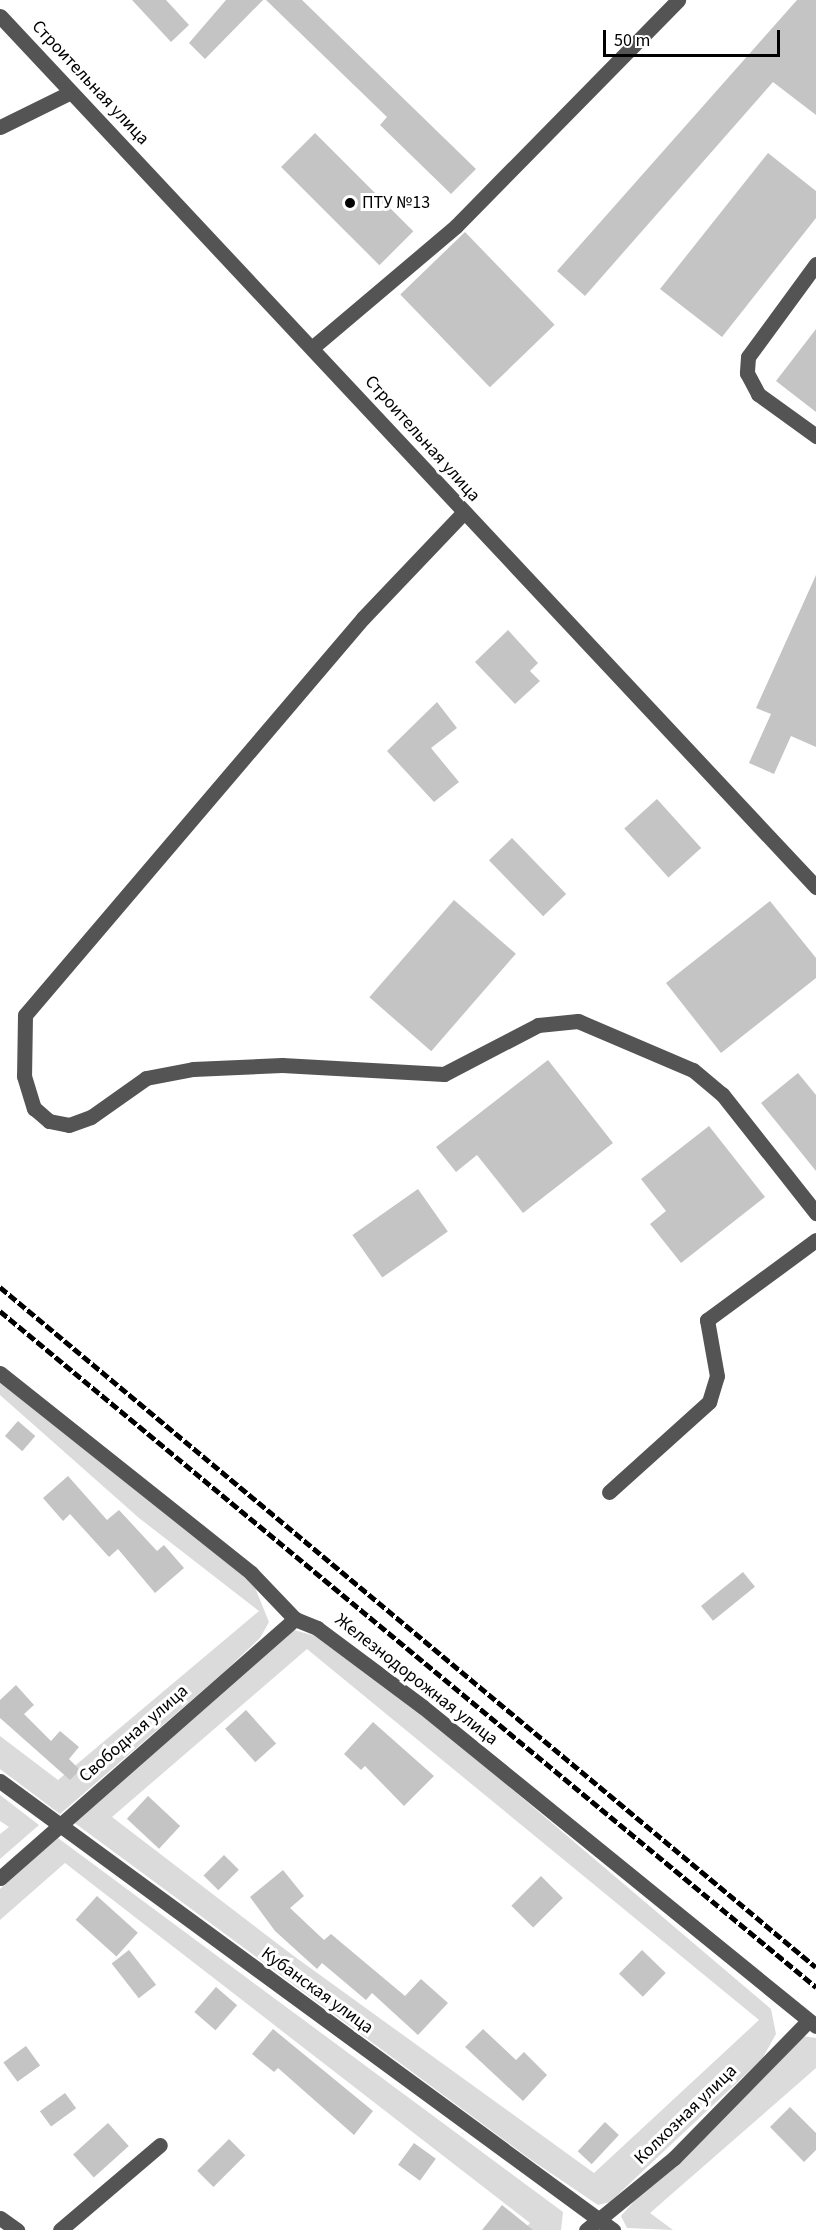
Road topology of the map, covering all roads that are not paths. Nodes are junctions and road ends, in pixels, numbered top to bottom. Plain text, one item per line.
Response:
1 (678, 0) edge
2 (0, 16) edge
3 (71, 92) junction
4 (0, 128) edge
5 (816, 264) edge
6 (811, 283) edge
7 (313, 347) junction
8 (816, 436) edge
9 (463, 513) junction
10 (816, 887) edge
11 (816, 1213) edge
12 (816, 1240) edge
13 (0, 1373) edge
14 (609, 1492) dead end
15 (295, 1619) junction
16 (0, 1781) edge
17 (61, 1824) junction
18 (0, 1878) edge
19 (811, 2024) edge
20 (160, 2145) dead end
21 (0, 2218) edge
22 (600, 2220) junction
23 (17, 2230) edge
24 (60, 2230) edge
25 (586, 2230) edge
26 (613, 2230) edge

1 - 7 street
2 - 3 street, Строительная улица
3 - 4 street
3 - 7 street, Строительная улица
5 - 6 street
6 - 8 street
7 - 9 street, Строительная улица
9 - 10 street, Строительная улица
9 - 11 street
12 - 14 street
13 - 15 street, Железнодорожная улица
15 - 17 street, Свободная улица
15 - 19 street, Железнодорожная улица
16 - 17 street, Кубанская улица
17 - 18 street, Свободная улица
17 - 22 street, Кубанская улица
19 - 22 street, Колхозная улица
20 - 24 street
21 - 23 street
22 - 25 street, Колхозная улица
22 - 26 street, Кубанская улица

